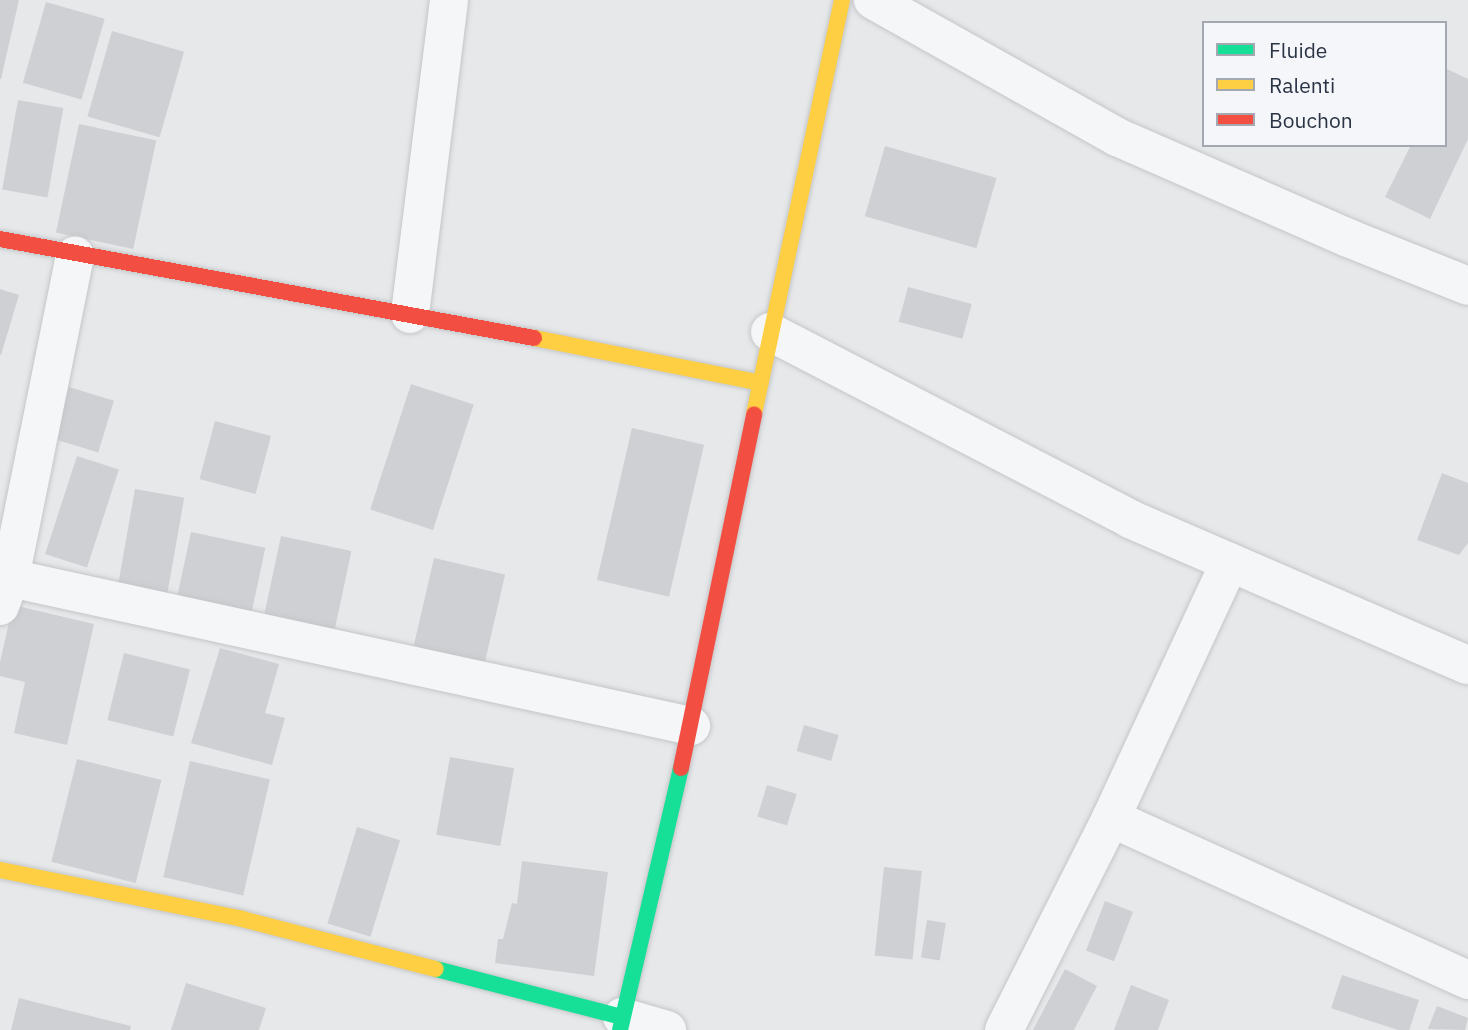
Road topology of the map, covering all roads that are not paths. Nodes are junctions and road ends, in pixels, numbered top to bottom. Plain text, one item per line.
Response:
1 (449, 0) edge
2 (842, 0) edge
3 (873, 0) edge
4 (0, 239) edge
5 (75, 255) junction
6 (1468, 286) edge
7 (411, 314) junction
8 (770, 332) junction
9 (761, 383) junction
10 (1230, 562) junction
11 (5, 592) edge
12 (1468, 665) edge
13 (691, 726) junction
14 (1111, 818) junction
15 (0, 870) edge
16 (1468, 980) edge
17 (621, 1023) edge
18 (667, 1030) edge
19 (1004, 1030) edge

1 - 7 street
2 - 8 street
3 - 6 street
4 - 5 street
5 - 7 street
5 - 11 street
7 - 9 street
8 - 9 street
8 - 10 street
9 - 13 street
10 - 12 street
10 - 14 street
11 - 13 street
13 - 17 street
14 - 16 street
14 - 19 street
15 - 17 street
17 - 18 street

